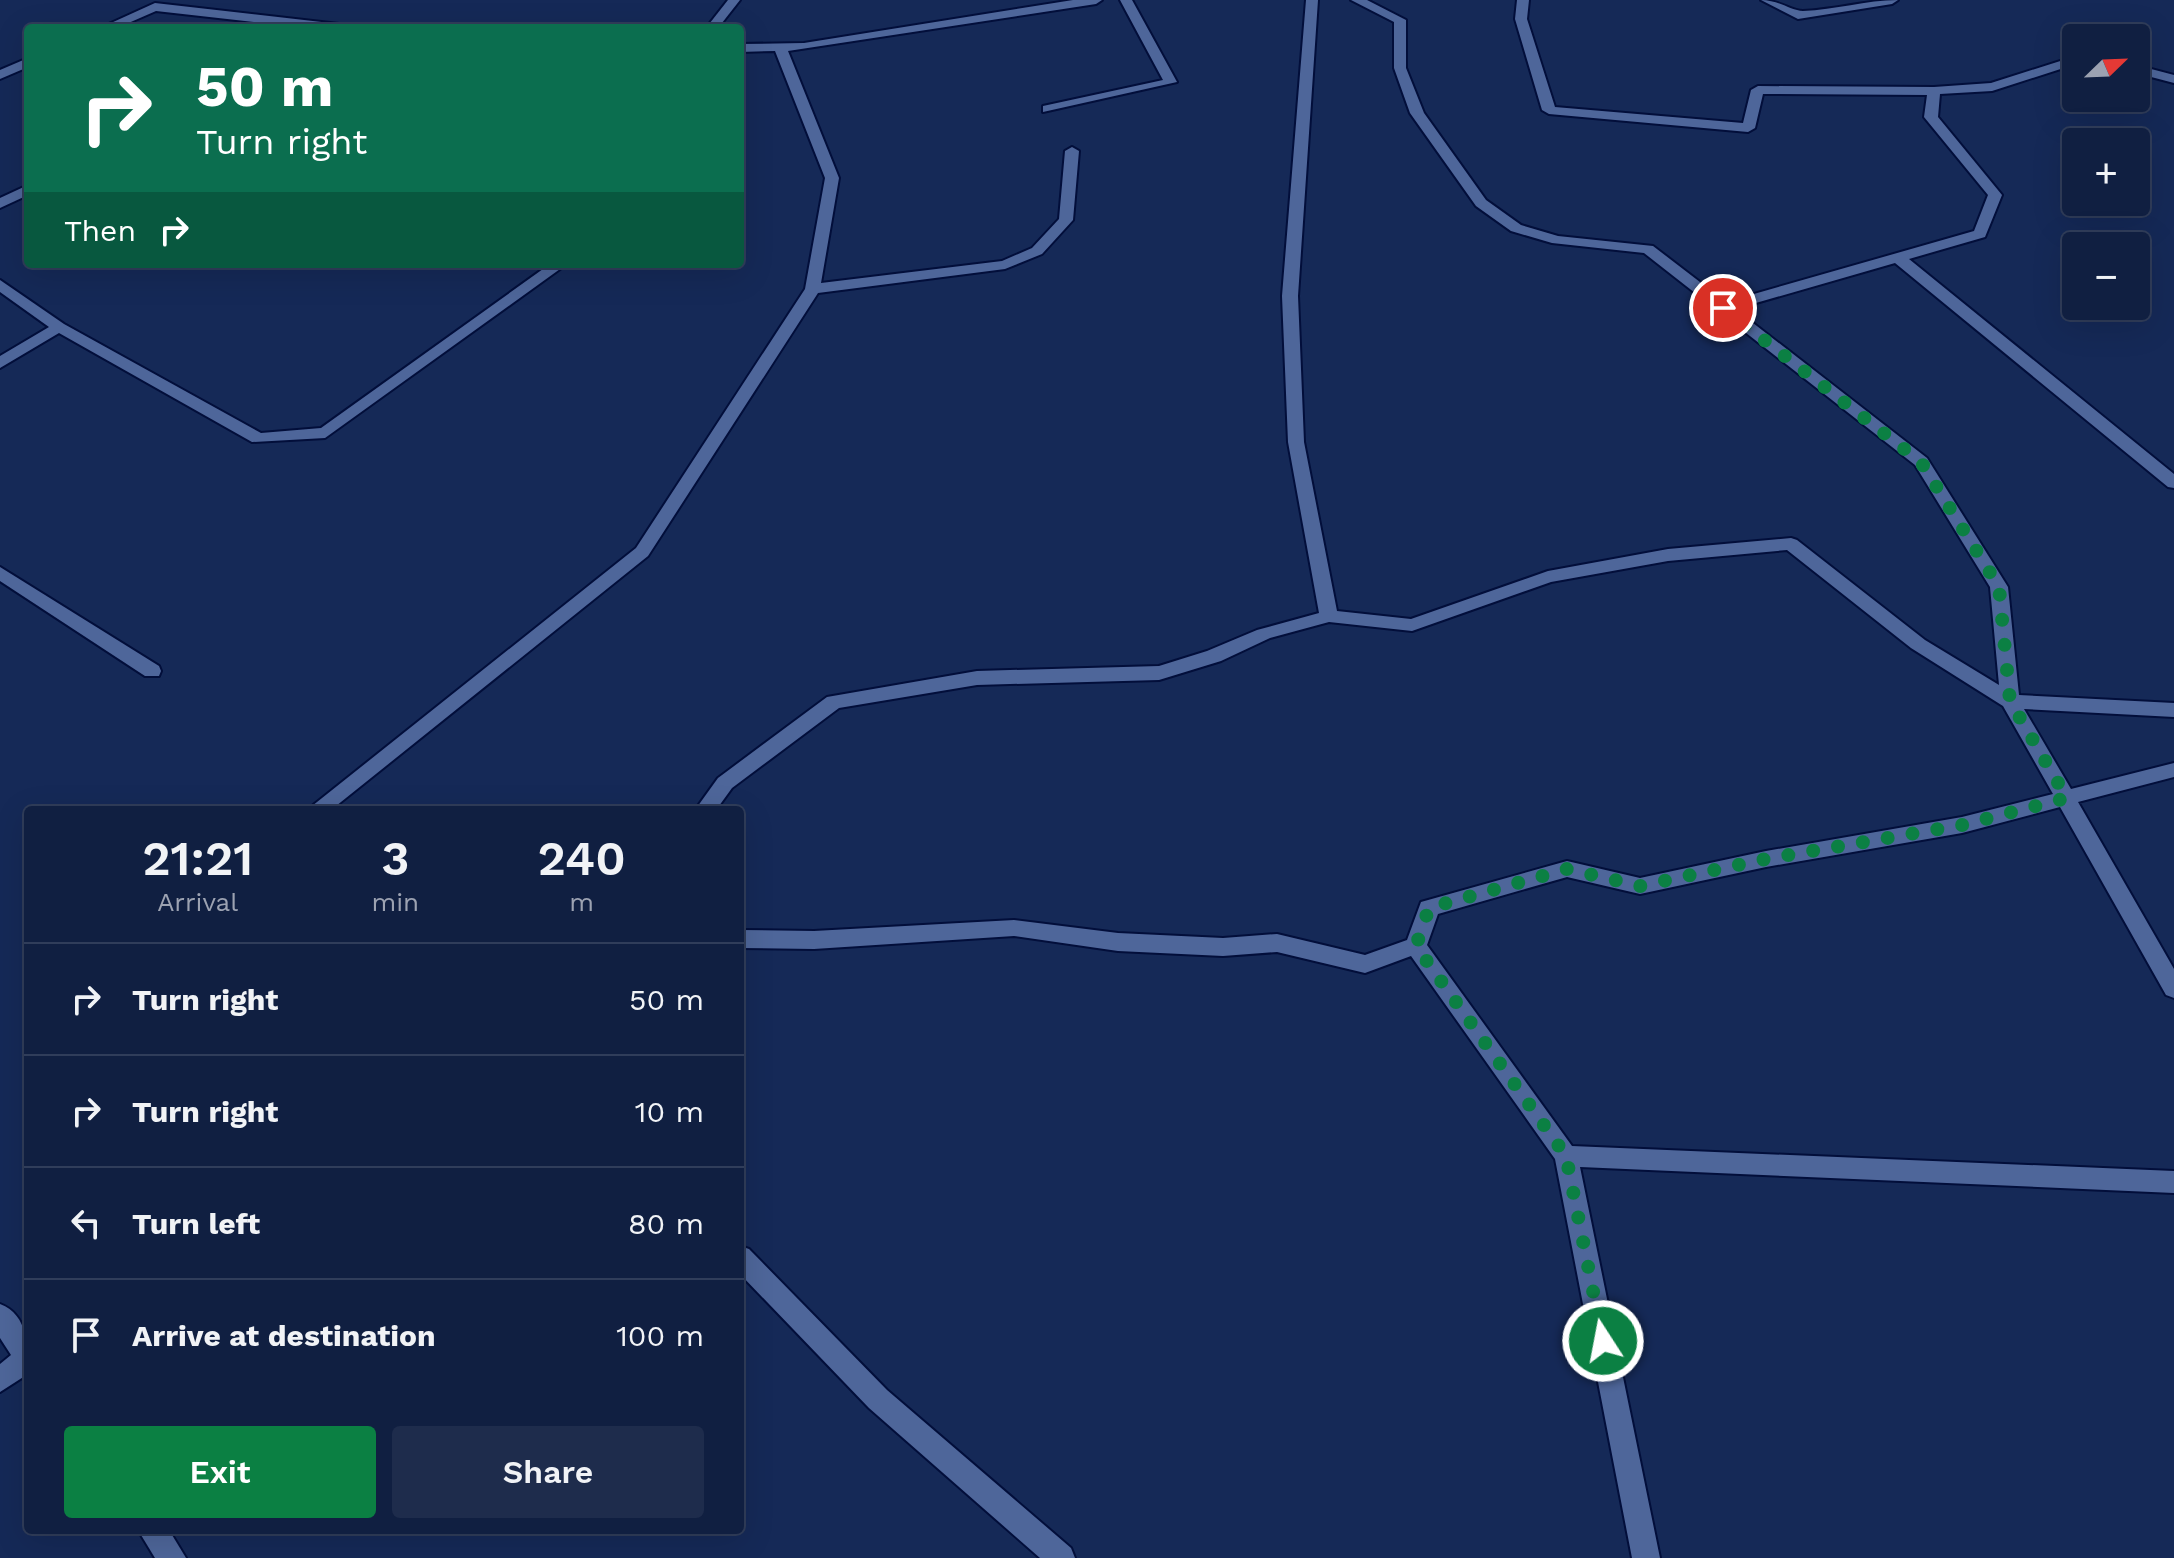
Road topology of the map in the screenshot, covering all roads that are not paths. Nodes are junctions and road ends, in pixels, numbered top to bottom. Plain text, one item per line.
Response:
1 (734, 0) edge
2 (1096, 0) edge
3 (1126, 0) edge
4 (1312, 0) edge
5 (1357, 0) edge
6 (1523, 0) edge
7 (1767, 0) edge
8 (1892, 0) edge
9 (161, 3) edge
10 (115, 24) edge
11 (302, 24) edge
12 (715, 24) edge
13 (744, 48) edge
14 (780, 48) junction
15 (24, 64) edge
16 (2062, 64) edge
17 (2150, 73) edge
18 (0, 75) edge
19 (2174, 79) edge
20 (1934, 91) junction
21 (1048, 109) dead end
22 (1072, 151) dead end
23 (24, 191) edge
24 (0, 204) edge
25 (1896, 256) junction
26 (554, 268) edge
27 (0, 285) edge
28 (813, 289) junction
29 (1723, 308) junction
30 (59, 327) junction
31 (0, 363) edge
32 (2174, 483) edge
33 (0, 573) edge
34 (1329, 616) junction
35 (152, 671) dead end
36 (2010, 701) junction
37 (2174, 710) edge
38 (2174, 770) edge
39 (2067, 798) junction
40 (322, 806) edge
41 (708, 806) edge
42 (744, 939) edge
43 (1416, 946) junction
44 (2174, 989) edge
45 (1566, 1156) junction
46 (2174, 1182) edge
47 (744, 1261) edge
48 (14, 1326) edge
49 (24, 1349) edge
50 (24, 1361) edge
51 (0, 1380) edge
52 (155, 1534) edge
53 (172, 1558) edge
54 (1061, 1558) edge
55 (1646, 1558) edge

1 - 12 street
2 - 14 street
3 - 21 street
4 - 34 street
5 - 29 street
6 - 20 street
7 - 8 street
9 - 10 street
9 - 11 street
13 - 14 street
14 - 28 street
15 - 18 street
16 - 20 street
17 - 19 street
20 - 25 street
22 - 28 street
23 - 24 street
25 - 29 street
25 - 32 street
26 - 30 street
27 - 30 street
28 - 40 street
29 - 36 street
30 - 31 street
33 - 35 street
34 - 36 street
34 - 41 street
36 - 37 street
36 - 39 street
38 - 39 street
39 - 43 street
39 - 44 street
42 - 43 street
43 - 45 street
45 - 46 street
45 - 55 street
47 - 54 street
48 - 49 street
50 - 51 street
52 - 53 street

